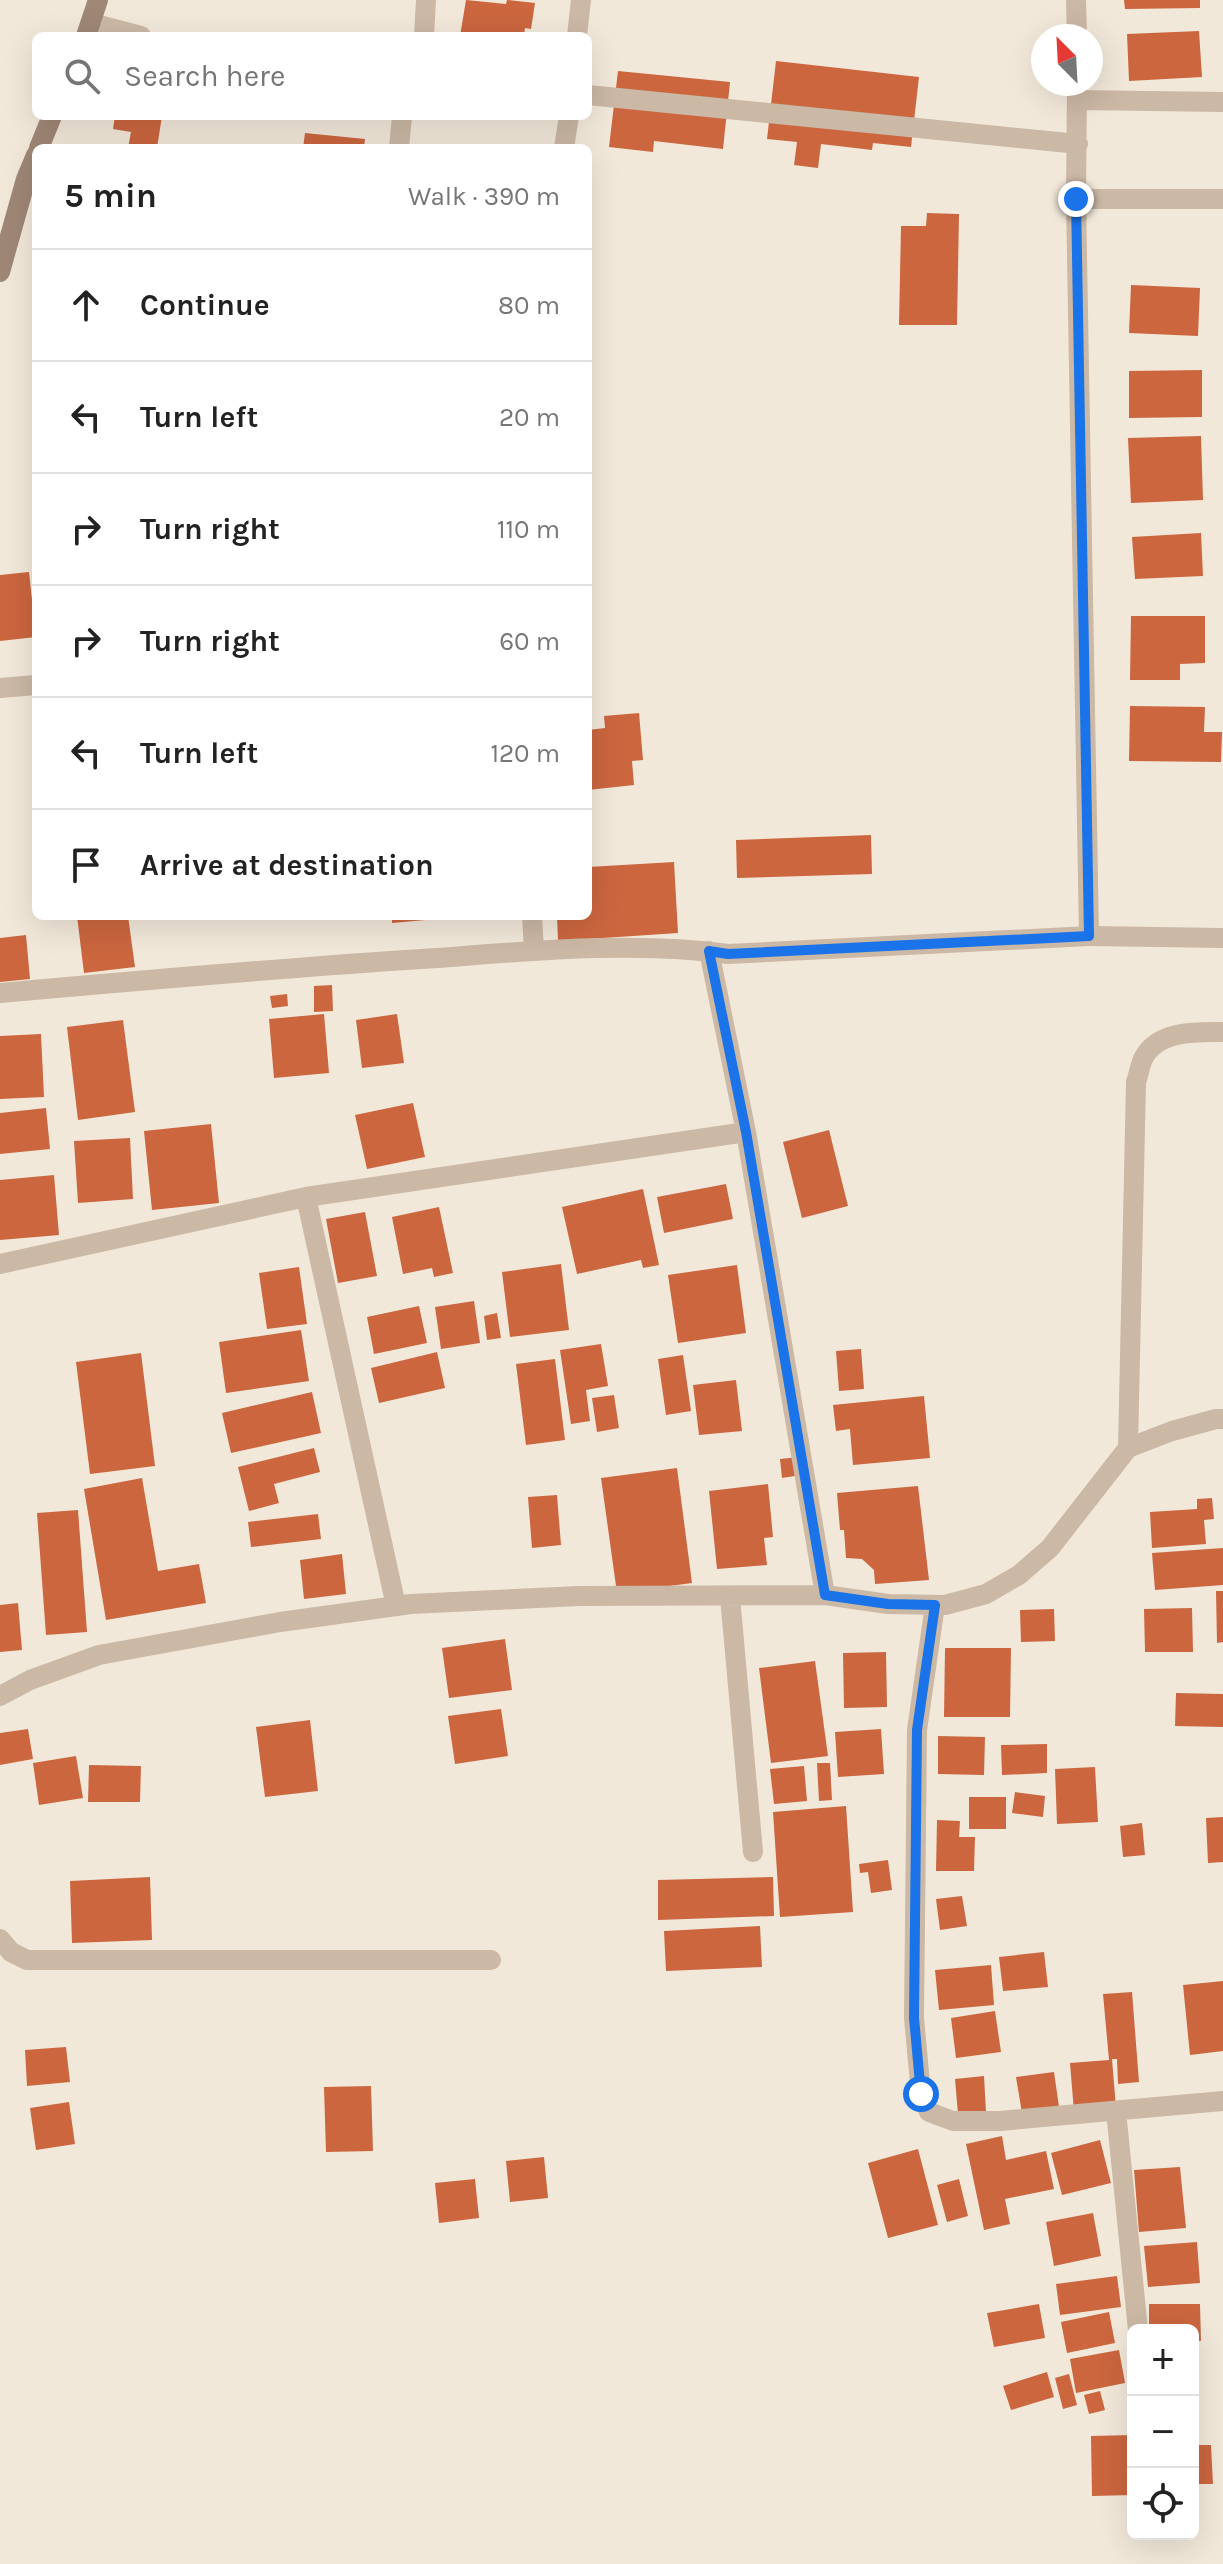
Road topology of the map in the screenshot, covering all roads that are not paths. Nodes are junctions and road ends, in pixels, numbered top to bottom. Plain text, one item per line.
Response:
1 (98, 0) edge
2 (426, 0) edge
3 (581, 0) edge
4 (1076, 0) edge
5 (1077, 24) edge
6 (88, 29) edge
7 (111, 32) edge
8 (424, 32) edge
9 (577, 32) edge
10 (1103, 94) edge
11 (592, 95) edge
12 (1077, 96) edge
13 (1223, 102) edge
14 (50, 120) edge
15 (402, 120) edge
16 (568, 120) edge
17 (41, 144) edge
18 (399, 144) edge
19 (565, 144) edge
20 (1078, 144) junction
21 (32, 165) edge
22 (1076, 199) junction
23 (1223, 199) edge
24 (0, 272) edge
25 (32, 685) edge
26 (0, 688) edge
27 (532, 920) edge
28 (1089, 936) junction
29 (1223, 938) edge
30 (534, 951) junction
31 (709, 951) junction
32 (0, 993) edge
33 (1223, 1032) edge
34 (746, 1132) junction
35 (306, 1197) junction
36 (0, 1264) edge
37 (1223, 1419) edge
38 (1128, 1448) junction
39 (825, 1595) junction
40 (730, 1597) junction
41 (935, 1605) junction
42 (396, 1606) junction
43 (0, 1696) edge
44 (753, 1852) dead end
45 (0, 1939) edge
46 (491, 1960) dead end
47 (1223, 2101) edge
48 (1116, 2111) junction
49 (1137, 2324) edge

1 - 6 main road
2 - 8 street
3 - 9 street
4 - 5 street
6 - 7 street
10 - 13 street
11 - 20 street
12 - 20 street
14 - 17 main road
15 - 18 street
16 - 19 street
20 - 22 street
21 - 24 main road
22 - 23 street
22 - 28 street
25 - 26 street
27 - 30 street
28 - 29 street
28 - 31 street
30 - 31 street
30 - 32 street
31 - 34 street
33 - 38 street
34 - 35 street
34 - 39 street
35 - 36 street
35 - 42 street
37 - 38 street
38 - 41 street
39 - 40 street
39 - 41 street
40 - 42 street
40 - 44 street
41 - 48 street
42 - 43 street
45 - 46 street
47 - 48 street
48 - 49 street

